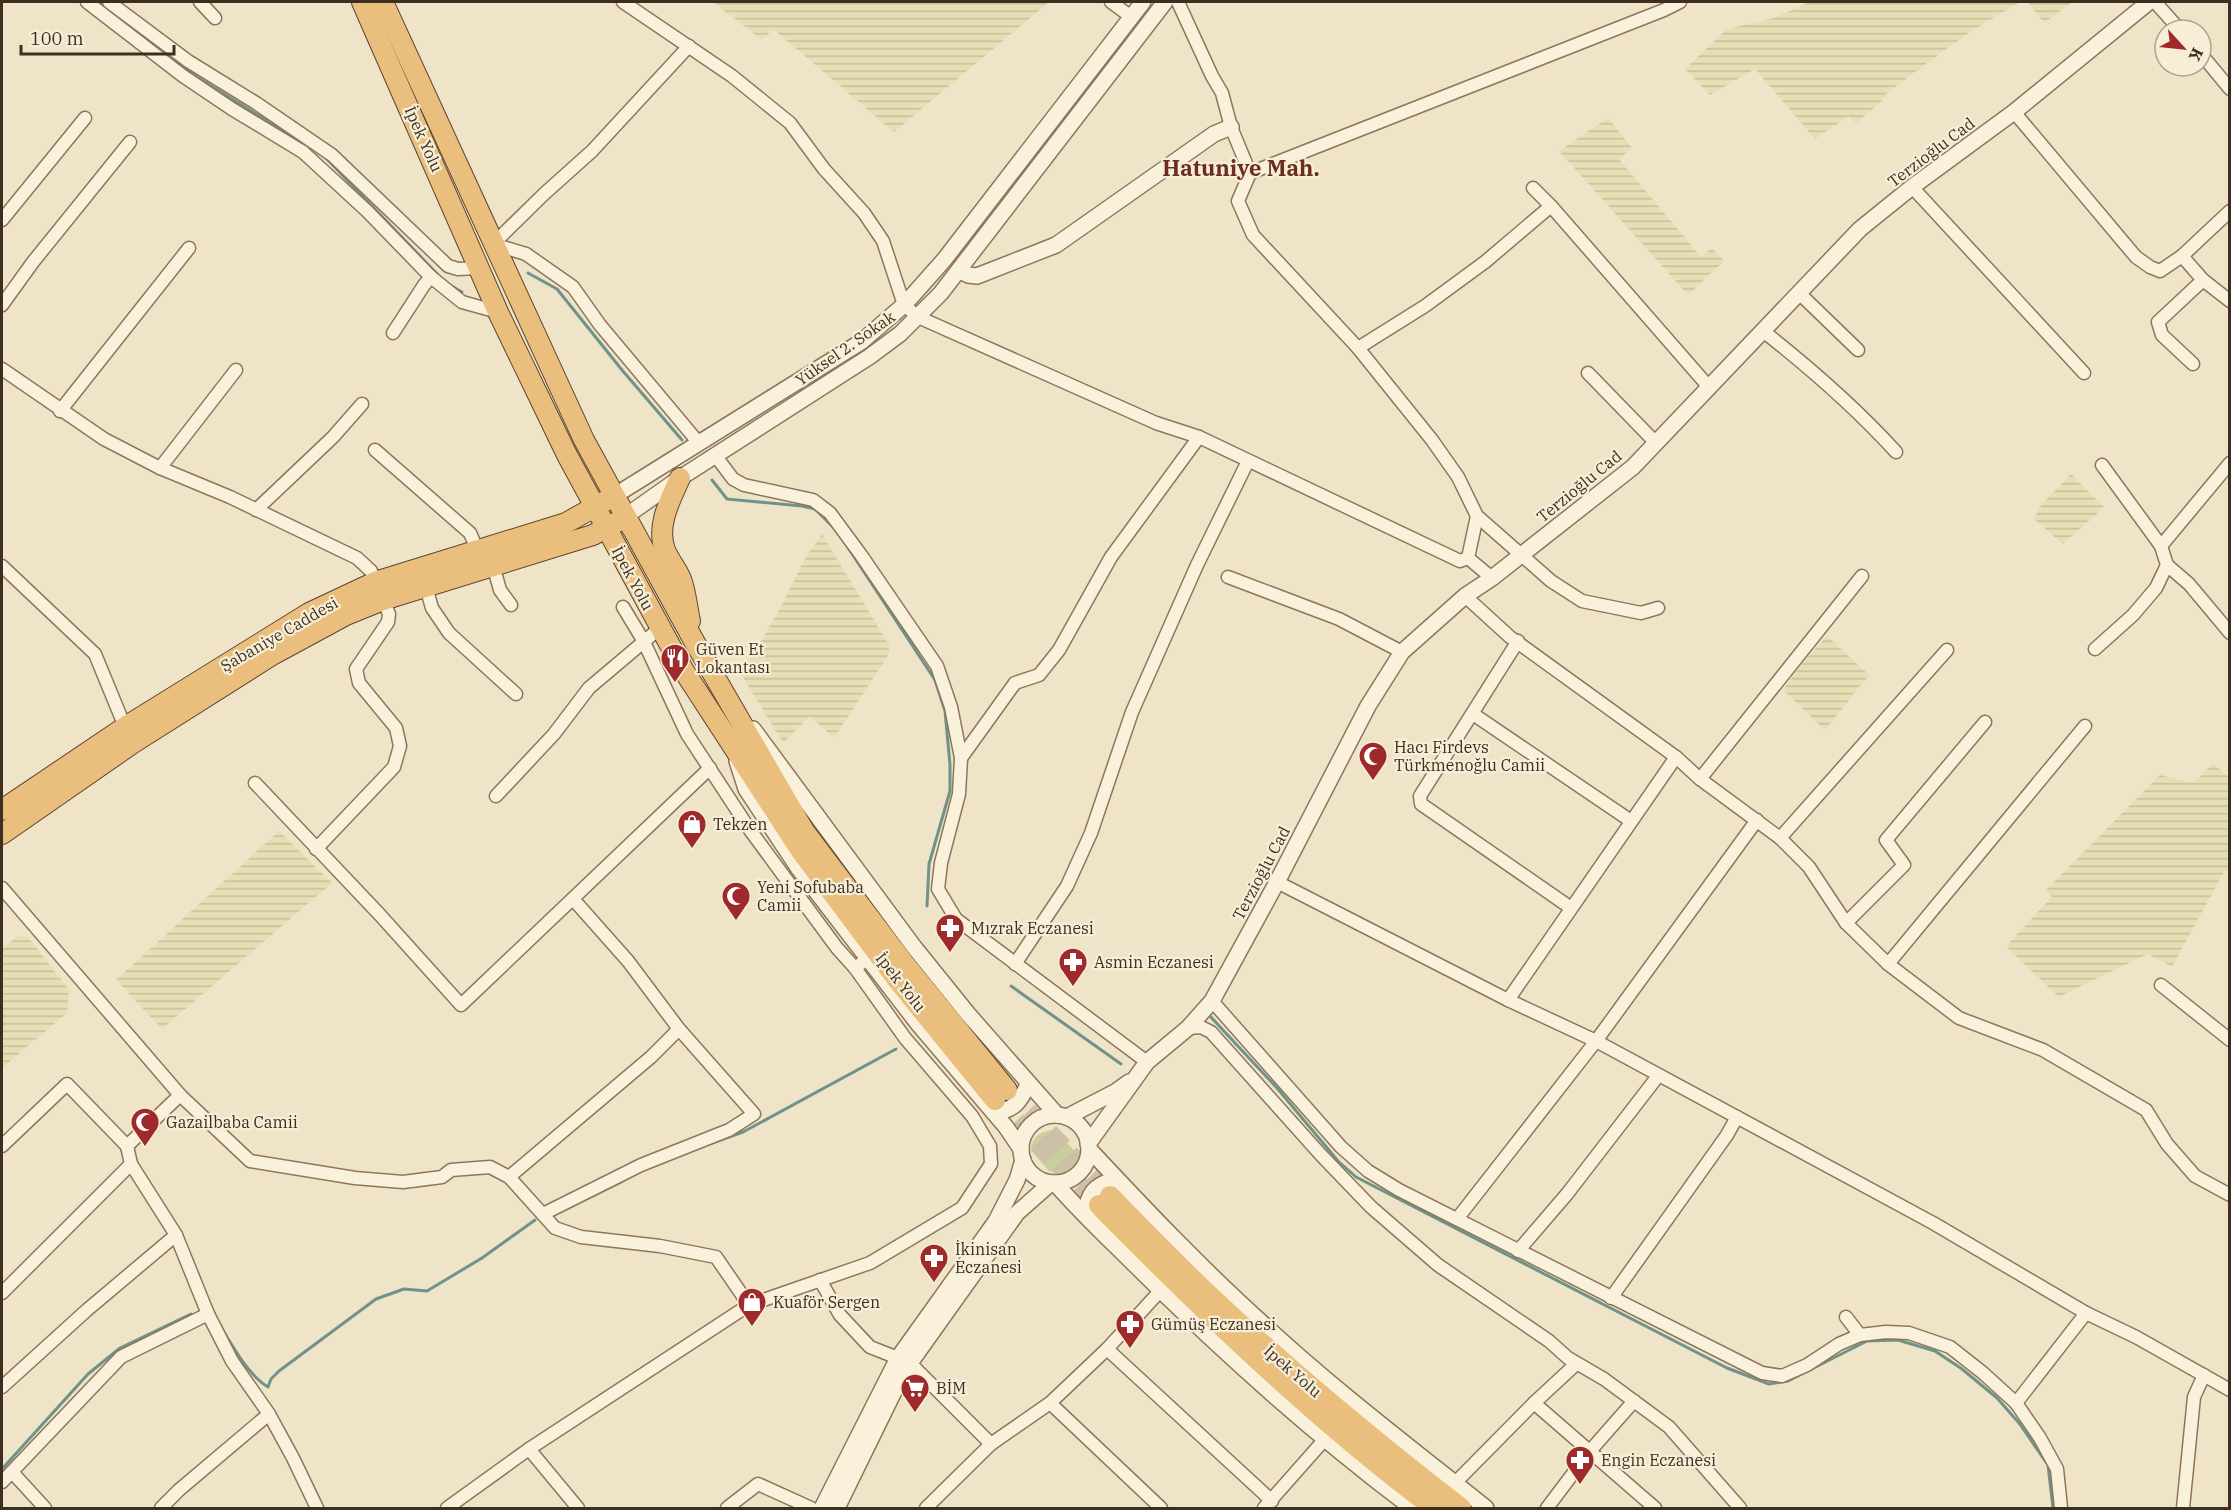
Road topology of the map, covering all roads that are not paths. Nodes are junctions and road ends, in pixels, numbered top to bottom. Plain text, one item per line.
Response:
1 (87, 2) edge
2 (109, 2) edge
3 (200, 2) edge
4 (362, 2) edge
5 (383, 2) edge
6 (623, 2) edge
7 (1111, 2) edge
8 (1143, 2) edge
9 (1166, 2) edge
10 (1178, 2) edge
11 (1680, 2) edge
12 (2149, 2) edge
13 (2156, 2) edge
14 (1130, 16) junction
15 (215, 18) dead end
16 (2170, 18) edge
17 (689, 46) junction
18 (2213, 69) edge
19 (2229, 89) edge
20 (2014, 112) junction
21 (85, 118) dead end
22 (1232, 127) junction
23 (130, 142) dead end
24 (1250, 173) junction
25 (1912, 187) junction
26 (1533, 188) dead end
27 (1551, 206) junction
28 (2229, 211) edge
29 (2, 220) edge
30 (493, 244) junction
31 (189, 248) dead end
32 (2182, 256) junction
33 (478, 268) junction
34 (959, 270) junction
35 (431, 277) junction
36 (2203, 280) junction
37 (1799, 293) junction
38 (2229, 301) edge
39 (2, 305) edge
40 (904, 305) junction
41 (498, 312) junction
42 (918, 317) junction
43 (1763, 331) junction
44 (393, 333) dead end
45 (1358, 348) junction
46 (1858, 350) dead end
47 (2193, 364) dead end
48 (2, 369) edge
49 (236, 370) dead end
50 (1588, 373) dead end
51 (2084, 373) dead end
52 (1708, 386) junction
53 (362, 404) dead end
54 (60, 411) junction
55 (1199, 437) junction
56 (698, 442) junction
57 (1656, 443) junction
58 (375, 450) dead end
59 (1896, 452) dead end
60 (715, 455) junction
61 (1248, 461) junction
62 (2229, 463) edge
63 (2102, 465) dead end
64 (160, 468) junction
65 (680, 478) junction
66 (614, 496) junction
67 (596, 507) junction
68 (256, 510) junction
69 (626, 516) junction
70 (1477, 516) junction
71 (607, 528) junction
72 (2161, 546) junction
73 (477, 549) junction
74 (1521, 555) junction
75 (1468, 558) junction
76 (493, 564) junction
77 (2, 566) edge
78 (2167, 566) junction
79 (1862, 576) dead end
80 (1228, 577) dead end
81 (1492, 578) junction
82 (426, 586) junction
83 (379, 591) junction
84 (1465, 596) junction
85 (511, 605) dead end
86 (623, 607) dead end
87 (1658, 608) dead end
88 (660, 628) junction
89 (2229, 633) edge
90 (643, 640) junction
91 (694, 641) junction
92 (1518, 641) junction
93 (2095, 649) dead end
94 (1947, 650) dead end
95 (1402, 652) junction
96 (723, 689) junction
97 (516, 694) dead end
98 (1473, 714) junction
99 (1986, 722) dead end
100 (2085, 726) dead end
101 (125, 727) junction
102 (733, 747) junction
103 (1676, 757) junction
104 (961, 758) junction
105 (710, 768) junction
106 (1700, 779) junction
107 (255, 783) dead end
108 (496, 796) dead end
109 (2, 810) edge
110 (1757, 820) junction
111 (1631, 821) junction
112 (2, 834) edge
113 (1780, 838) junction
114 (316, 849) junction
115 (1277, 882) junction
116 (2, 888) edge
117 (573, 899) junction
118 (1571, 908) junction
119 (1846, 923) junction
120 (861, 963) junction
121 (1015, 964) junction
122 (1888, 964) junction
123 (2161, 984) dead end
124 (1508, 1000) junction
125 (1212, 1001) junction
126 (1188, 1028) junction
127 (679, 1029) junction
128 (2229, 1040) edge
129 (1596, 1041) junction
130 (1147, 1062) junction
131 (1658, 1076) junction
132 (1134, 1079) junction
133 (1028, 1084) junction
134 (180, 1095) junction
135 (998, 1100) junction
136 (1062, 1116) junction
137 (1737, 1117) junction
138 (2, 1146) edge
139 (127, 1146) junction
140 (1089, 1147) junction
141 (1022, 1155) junction
142 (131, 1164) junction
143 (509, 1177) junction
144 (1053, 1183) junction
145 (2229, 1195) edge
146 (1103, 1199) junction
147 (543, 1214) junction
148 (1457, 1219) junction
149 (176, 1235) junction
150 (1518, 1251) junction
151 (820, 1280) junction
152 (1161, 1290) junction
153 (2, 1293) edge
154 (1611, 1298) junction
155 (749, 1305) junction
156 (2086, 1313) junction
157 (208, 1314) junction
158 (1846, 1317) dead end
159 (1860, 1335) junction
160 (1107, 1349) junction
161 (904, 1360) junction
162 (1576, 1364) junction
163 (2204, 1374) junction
164 (2, 1387) edge
165 (2229, 1390) edge
166 (1634, 1401) junction
167 (1050, 1403) junction
168 (1534, 1403) junction
169 (2016, 1403) junction
170 (269, 1414) junction
171 (1325, 1439) junction
172 (991, 1444) junction
173 (529, 1449) junction
174 (1590, 1451) junction
175 (12, 1472) junction
176 (2, 1482) edge
177 (1455, 1483) junction
178 (1268, 1505) edge
179 (45, 1509) edge
180 (161, 1509) edge
181 (317, 1509) edge
182 (447, 1509) edge
183 (578, 1509) edge
184 (727, 1509) edge
185 (811, 1509) edge
186 (822, 1509) edge
187 (837, 1509) edge
188 (926, 1509) edge
189 (1161, 1509) edge
190 (1412, 1509) edge
191 (1434, 1509) edge
192 (1461, 1509) edge
193 (1486, 1509) edge
194 (1547, 1509) edge
195 (1655, 1509) edge
196 (1740, 1509) edge
197 (2061, 1509) edge
198 (2183, 1509) edge

1 - 35 street
2 - 33 street
3 - 15 street
4 - 33 highway, İpek Yolu
5 - 30 highway, İpek Yolu
6 - 17 street
7 - 14 street
8 - 14 street, Yüksel 2. Sokak
9 - 34 street, Yüksel 2. Sokak
10 - 22 street
11 - 24 street
12 - 20 street, Terzioğlu Cad
13 - 16 street
14 - 40 street, Yüksel 2. Sokak
17 - 30 street
17 - 40 street
18 - 19 street
20 - 25 street, Terzioğlu Cad
20 - 32 street
21 - 29 street
22 - 24 street
22 - 34 street
23 - 39 street
24 - 45 street
25 - 37 street, Terzioğlu Cad
25 - 51 street
26 - 27 street
27 - 45 street
27 - 52 street
28 - 32 street
30 - 56 street
30 - 66 highway, İpek Yolu
31 - 54 street
32 - 36 street
33 - 41 highway, İpek Yolu
34 - 42 street, Yüksel 2. Sokak
35 - 41 street
35 - 44 street
36 - 38 street
36 - 47 street
37 - 43 street, Terzioğlu Cad
37 - 46 street
40 - 42 street
40 - 56 street, Yüksel 2. Sokak
41 - 67 highway, İpek Yolu
42 - 55 street
42 - 60 street, Yüksel 2. Sokak
43 - 52 street, Terzioğlu Cad
43 - 59 street
45 - 70 street
48 - 54 street
49 - 64 street
50 - 57 street
52 - 57 street, Terzioğlu Cad
53 - 68 street
54 - 64 street
55 - 61 street
55 - 104 street
56 - 66 street, Yüksel 2. Sokak
57 - 74 street, Terzioğlu Cad
58 - 73 street
60 - 65 street, Yüksel 2. Sokak
60 - 104 street
61 - 75 street
61 - 121 street
62 - 72 street
63 - 72 street
64 - 68 street
65 - 69 street, Yüksel 2. Sokak
65 - 91 highway
66 - 67 highway, Şabaniye Caddesi
66 - 69 highway, İpek Yolu
67 - 71 highway, İpek Yolu
67 - 73 highway, Şabaniye Caddesi
68 - 83 street
69 - 71 highway
69 - 91 highway, İpek Yolu
70 - 74 street
70 - 75 street
71 - 76 highway
71 - 88 highway, İpek Yolu
72 - 78 street
73 - 83 highway, Şabaniye Caddesi
74 - 81 street, Terzioğlu Cad
74 - 87 street
75 - 81 street
76 - 82 highway
76 - 85 street
77 - 101 street
78 - 89 street
78 - 93 street
79 - 106 street
80 - 95 street
81 - 84 street, Terzioğlu Cad
82 - 83 highway
82 - 97 street
83 - 101 highway, Şabaniye Caddesi
83 - 112 highway
83 - 114 street
84 - 92 street
84 - 95 street, Terzioğlu Cad
86 - 90 street
88 - 90 street
88 - 102 highway, İpek Yolu
90 - 105 street
90 - 108 street
91 - 96 highway, İpek Yolu
92 - 98 street
92 - 103 street
94 - 113 street
95 - 115 street, Terzioğlu Cad
96 - 133 street
96 - 135 highway, İpek Yolu
98 - 111 street
98 - 118 street
99 - 119 street
100 - 122 street
101 - 109 highway, Şabaniye Caddesi
102 - 120 street
102 - 135 highway, İpek Yolu
103 - 106 street
103 - 111 street
104 - 121 street
105 - 117 street
105 - 120 street
106 - 110 street
107 - 114 street
110 - 113 street
110 - 129 street
111 - 118 street
113 - 119 street
114 - 117 street
115 - 124 street
115 - 125 street, Terzioğlu Cad
116 - 134 street
117 - 127 street
118 - 124 street
119 - 122 street
120 - 135 street
120 - 151 street
121 - 130 street
122 - 145 street
123 - 128 street
124 - 129 street
125 - 126 street, Terzioğlu Cad
125 - 148 street
126 - 130 street, Terzioğlu Cad
126 - 162 street
127 - 143 street
127 - 147 street
129 - 131 street
129 - 148 street
130 - 132 street, Terzioğlu Cad
131 - 137 street
131 - 150 street
132 - 136 street, Terzioğlu Cad
132 - 140 street, Terzioğlu Cad
133 - 135 street
133 - 136 street
134 - 139 street
134 - 143 street
135 - 141 street
136 - 140 street
136 - 141 street
137 - 154 street
137 - 156 street
138 - 139 street
139 - 142 street
140 - 144 street
140 - 146 street
141 - 144 street
141 - 161 street
142 - 149 street
142 - 153 street
143 - 147 street
144 - 146 street
144 - 161 street
146 - 152 street
146 - 177 street
146 - 191 highway, İpek Yolu
146 - 192 highway, İpek Yolu
147 - 155 street
148 - 150 street
149 - 157 street
149 - 164 street
150 - 154 street
151 - 155 street
151 - 161 street
152 - 160 street
152 - 171 street
154 - 159 street
155 - 173 street
156 - 163 street
156 - 169 street
157 - 170 street
157 - 175 street
158 - 159 street
159 - 169 street
160 - 167 street
160 - 178 street
161 - 172 street
161 - 186 street
161 - 187 street
162 - 166 street
162 - 168 street
163 - 165 street
163 - 198 street
166 - 174 street
166 - 196 street
167 - 172 street
167 - 189 street
168 - 174 street
168 - 177 street
169 - 197 street
170 - 180 street
170 - 181 street
171 - 178 street
171 - 190 street
172 - 188 street
173 - 182 street
173 - 183 street
174 - 194 street
174 - 195 street
175 - 176 street
175 - 179 street
177 - 193 street
184 - 185 street

